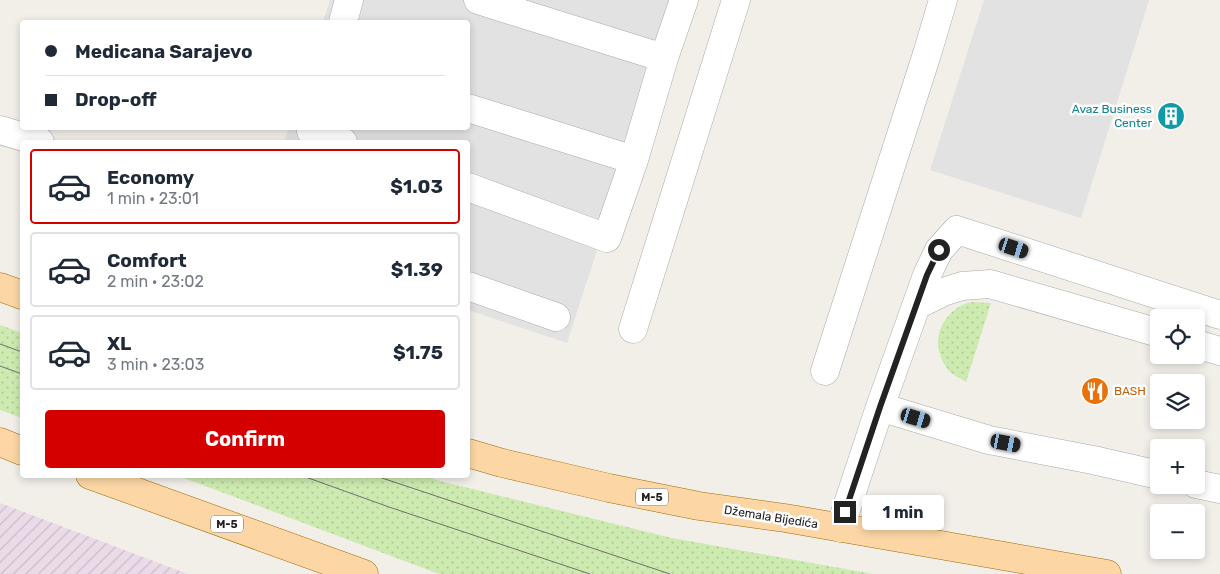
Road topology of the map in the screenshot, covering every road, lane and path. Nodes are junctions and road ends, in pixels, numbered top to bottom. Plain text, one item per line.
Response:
1 (349, 0) edge
2 (478, 0) edge
3 (684, 0) edge
4 (736, 0) edge
5 (943, 0) edge
6 (344, 20) edge
7 (664, 58) junction
8 (470, 109) edge
9 (0, 130) edge
10 (310, 134) edge
11 (33, 140) edge
12 (334, 140) edge
13 (634, 160) junction
14 (470, 189) edge
15 (0, 287) edge
16 (470, 287) edge
17 (20, 294) edge
18 (917, 304) junction
19 (1220, 315) edge
20 (556, 317) dead end
21 (633, 329) dead end
22 (1150, 330) edge
23 (1205, 347) edge
24 (1220, 351) edge
25 (825, 371) dead end
26 (880, 407) junction
27 (0, 442) edge
28 (20, 450) edge
29 (470, 454) edge
30 (1150, 473) edge
31 (98, 478) edge
32 (1205, 486) edge
33 (1220, 489) edge
34 (840, 528) junction
35 (327, 567) edge
36 (364, 574) edge
37 (1107, 574) edge

1 - 6 lane
2 - 7 lane
3 - 7 lane
4 - 21 lane
5 - 25 lane
7 - 13 lane
8 - 13 lane
9 - 11 lane
10 - 12 lane
13 - 14 lane
15 - 17 main road
16 - 20 lane
18 - 19 lane
18 - 22 lane
18 - 26 lane
23 - 24 lane
26 - 30 lane
26 - 34 lane
27 - 28 main road
29 - 34 main road, Džemala Bijedića / M-5
31 - 35 main road, M-5
32 - 33 lane
34 - 37 main road, Džemala Bijedića / M-5
35 - 36 main road, M-5

